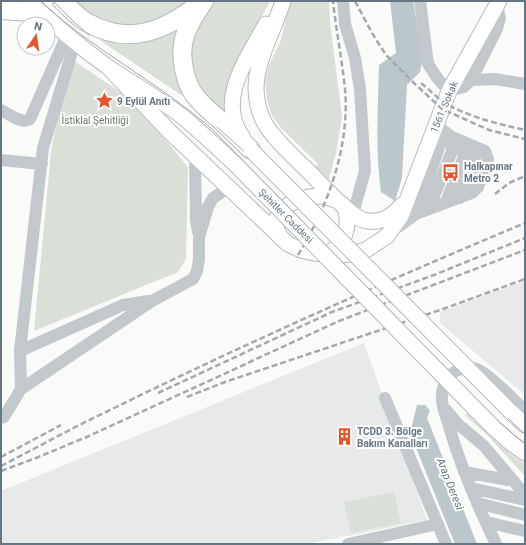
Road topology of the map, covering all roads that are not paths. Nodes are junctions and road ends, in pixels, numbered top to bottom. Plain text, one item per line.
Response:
1 (29, 1) edge
2 (62, 1) edge
3 (203, 1) edge
4 (278, 1) edge
5 (283, 1) edge
6 (343, 1) edge
7 (420, 1) edge
8 (498, 3) edge
9 (1, 10) edge
10 (39, 16) edge
11 (44, 16) edge
12 (56, 27) edge
13 (71, 39) junction
14 (108, 67) junction
15 (471, 80) junction
16 (525, 84) edge
17 (449, 91) junction
18 (1, 110) edge
19 (444, 132) junction
20 (469, 144) junction
21 (251, 150) junction
22 (195, 156) junction
23 (1, 160) edge
24 (42, 164) junction
25 (228, 188) junction
26 (409, 196) junction
27 (446, 202) junction
28 (345, 206) junction
29 (429, 209) junction
30 (416, 214) junction
31 (387, 236) junction
32 (199, 237) junction
33 (282, 238) junction
34 (320, 254) junction
35 (152, 300) junction
36 (20, 351) junction
37 (21, 389) junction
38 (385, 398) dead end
39 (444, 407) junction
40 (525, 410) edge
41 (1, 418) edge
42 (525, 424) edge
43 (482, 444) junction
44 (456, 450) junction
45 (525, 453) edge
46 (464, 472) junction
47 (514, 481) junction
48 (471, 488) junction
49 (525, 495) edge
50 (525, 500) edge
51 (477, 503) junction
52 (525, 515) edge
53 (486, 522) junction
54 (438, 524) junction
55 (525, 531) edge
56 (348, 544) edge
57 (446, 544) edge
58 (496, 544) edge

1 - 11 main road, Şehitler Caddesi
2 - 3 highway
3 - 21 highway
4 - 21 main road
5 - 28 main road
6 - 28 street
7 - 17 street
8 - 15 street
8 - 17 main road, 1561. Sokak
9 - 10 highway
12 - 13 main road, Şehitler Caddesi
13 - 14 main road, Şehitler Caddesi
13 - 18 street
13 - 24 street
14 - 22 main road
14 - 45 main road, Şehitler Caddesi, bridge
15 - 16 street
15 - 17 street
17 - 19 main road, 1561. Sokak
19 - 20 street
19 - 26 main road, 1561. Sokak
19 - 29 street
19 - 30 street
20 - 27 street
20 - 27 street
21 - 42 main road, bridge
22 - 25 main road
22 - 32 street
23 - 24 street
24 - 36 street
25 - 32 street
25 - 33 main road
26 - 28 main road
26 - 31 main road, 1561. Sokak
27 - 29 street
28 - 33 main road
28 - 34 main road
29 - 30 street
30 - 31 street
31 - 34 main road
32 - 35 street
33 - 34 main road
35 - 36 street
35 - 37 street
36 - 37 street
37 - 41 street
38 - 54 street
39 - 40 street
39 - 43 street
39 - 44 street
43 - 44 street
43 - 47 street
44 - 46 street
46 - 47 street
46 - 48 street
47 - 49 street
48 - 50 street
48 - 51 street
51 - 52 street
51 - 53 street
53 - 55 street
53 - 58 street
54 - 56 street
54 - 57 street

